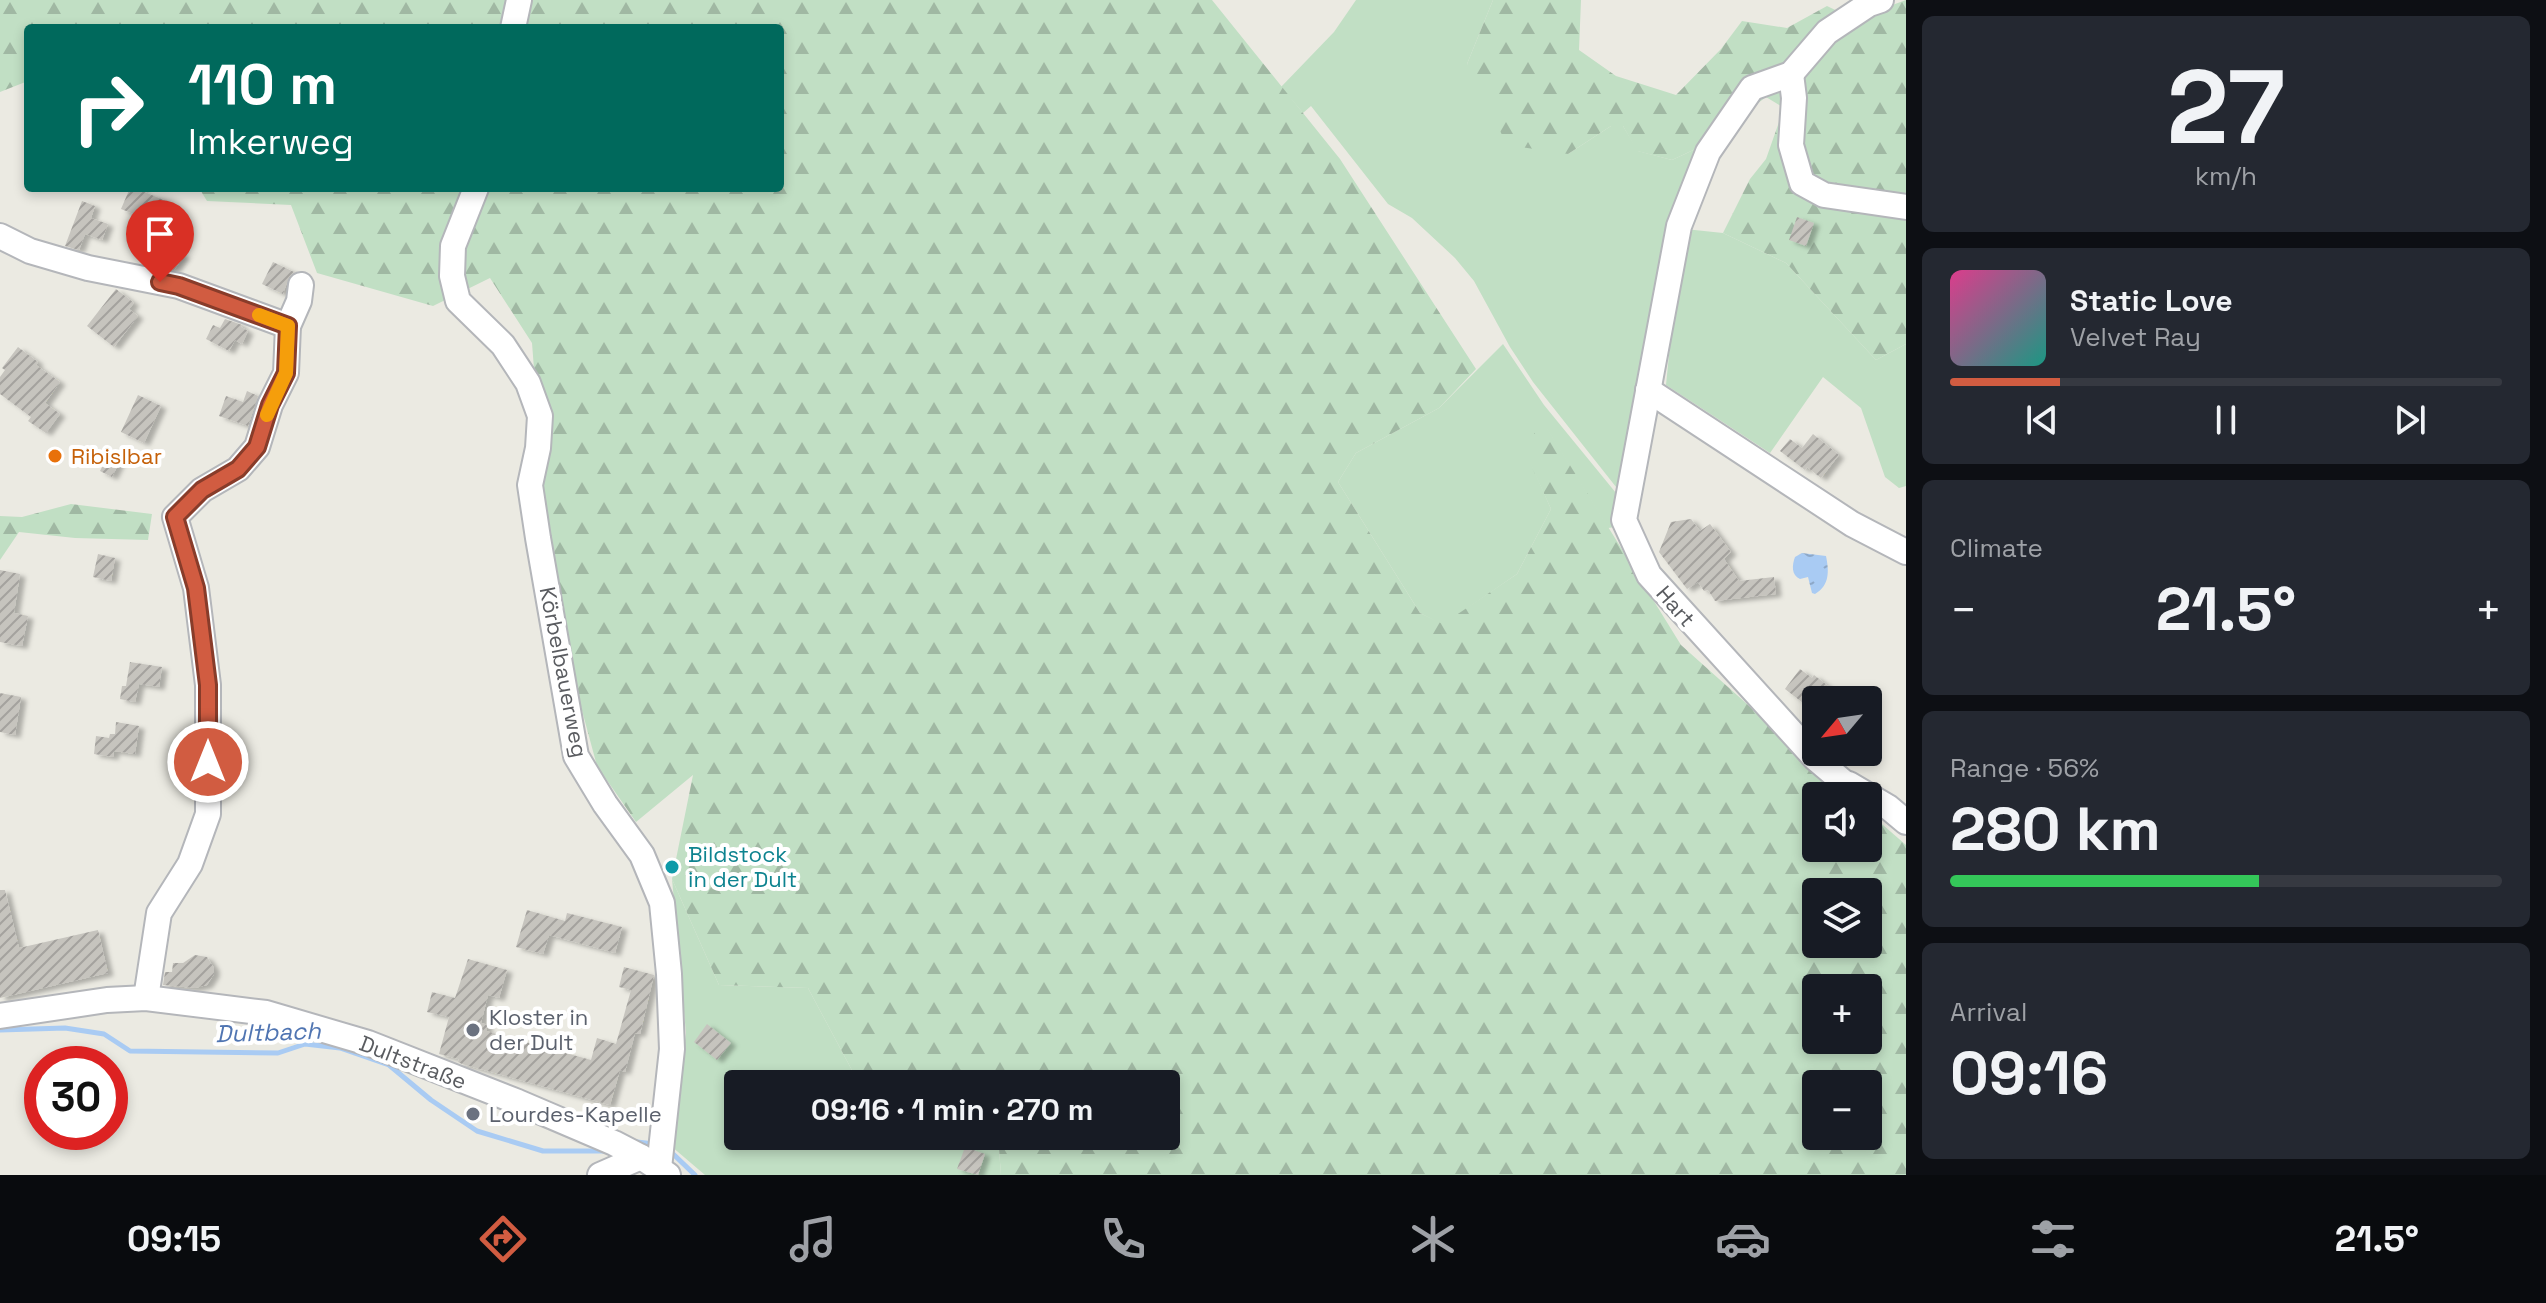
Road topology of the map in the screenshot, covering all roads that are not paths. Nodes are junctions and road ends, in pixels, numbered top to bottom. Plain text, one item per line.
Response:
1 (519, 0) edge
2 (1881, 0) edge
3 (514, 24) edge
4 (1791, 74) junction
5 (474, 192) edge
6 (1906, 207) edge
7 (0, 236) edge
8 (301, 285) dead end
9 (288, 326) junction
10 (1648, 390) junction
11 (1906, 552) edge
12 (1837, 777) junction
13 (1843, 782) edge
14 (1882, 816) edge
15 (1906, 822) edge
16 (1906, 837) edge
17 (146, 998) junction
18 (0, 1016) edge
19 (656, 1167) edge
20 (600, 1175) edge

1 - 3 street
2 - 4 street, Hart
4 - 6 street
4 - 10 street, Hart
5 - 19 street, Körbelbauerweg
7 - 9 street
8 - 9 street
9 - 17 street
10 - 11 street
10 - 12 street, Hart
12 - 13 street, Hart
12 - 15 street, Hart
14 - 16 street
17 - 18 street, Dultstraße
17 - 19 street, Dultstraße
19 - 20 street

